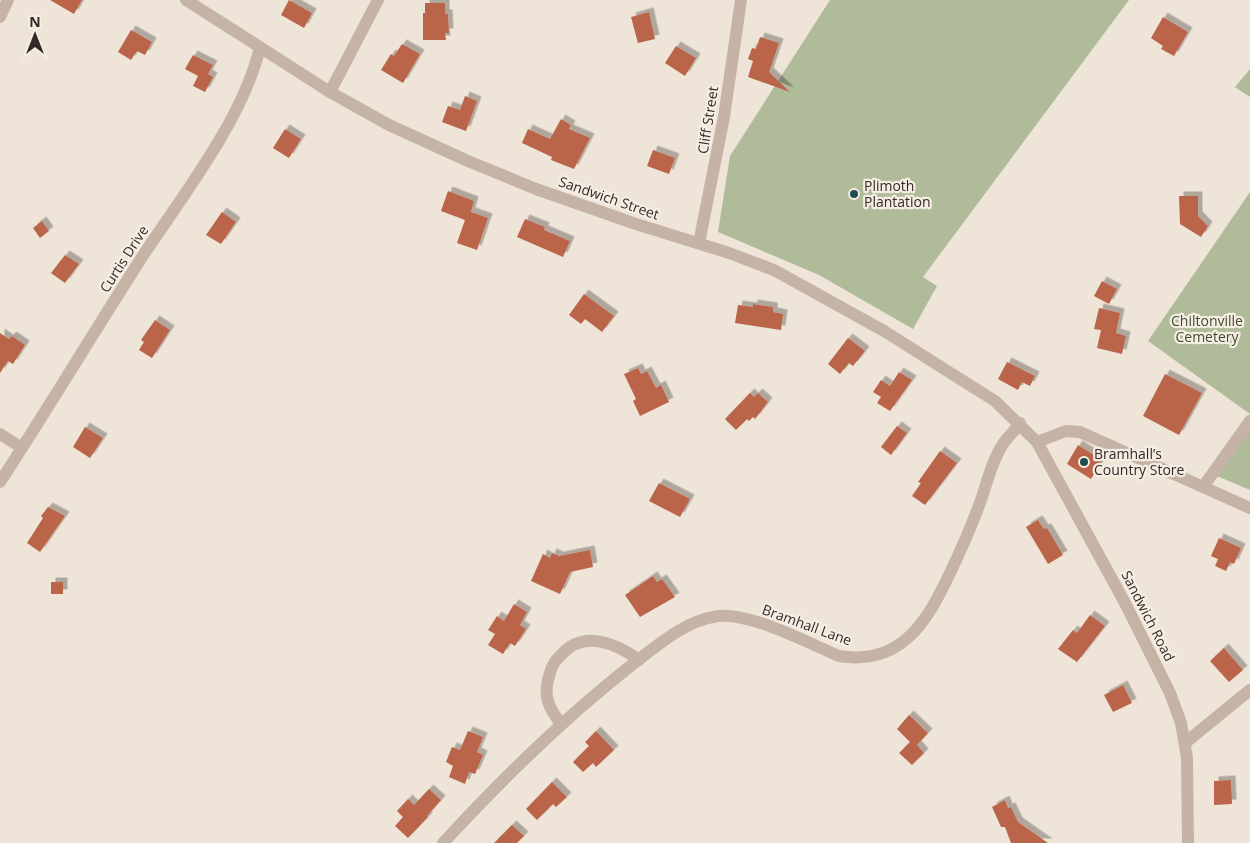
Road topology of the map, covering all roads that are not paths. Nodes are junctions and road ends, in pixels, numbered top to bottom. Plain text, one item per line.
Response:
1 (8, 0) edge
2 (186, 0) edge
3 (378, 0) edge
4 (741, 0) edge
5 (0, 16) edge
6 (260, 47) junction
7 (330, 92) junction
8 (699, 243) junction
9 (1250, 421) edge
10 (1020, 423) junction
11 (0, 434) edge
12 (1037, 442) junction
13 (22, 448) junction
14 (0, 482) edge
15 (1203, 487) junction
16 (1250, 508) edge
17 (638, 660) junction
18 (1250, 690) edge
19 (561, 724) junction
20 (1185, 743) junction
21 (443, 843) edge
22 (1188, 843) edge

1 - 5 street
2 - 6 street, Sandwich Street
3 - 7 street
4 - 8 street, Cliff Street
6 - 7 street, Sandwich Street
6 - 13 street, Curtis Drive
7 - 8 street, Sandwich Street
8 - 10 street, Sandwich Street
9 - 15 street
10 - 12 street, Sandwich Road
10 - 17 street, Bramhall Lane
11 - 13 street
12 - 15 street
12 - 20 street, Sandwich Road
13 - 14 street, Curtis Drive
15 - 16 street
17 - 19 street, Bramhall Lane
17 - 19 street
18 - 20 street
19 - 21 street, Bramhall Lane
20 - 22 street, Sandwich Road

